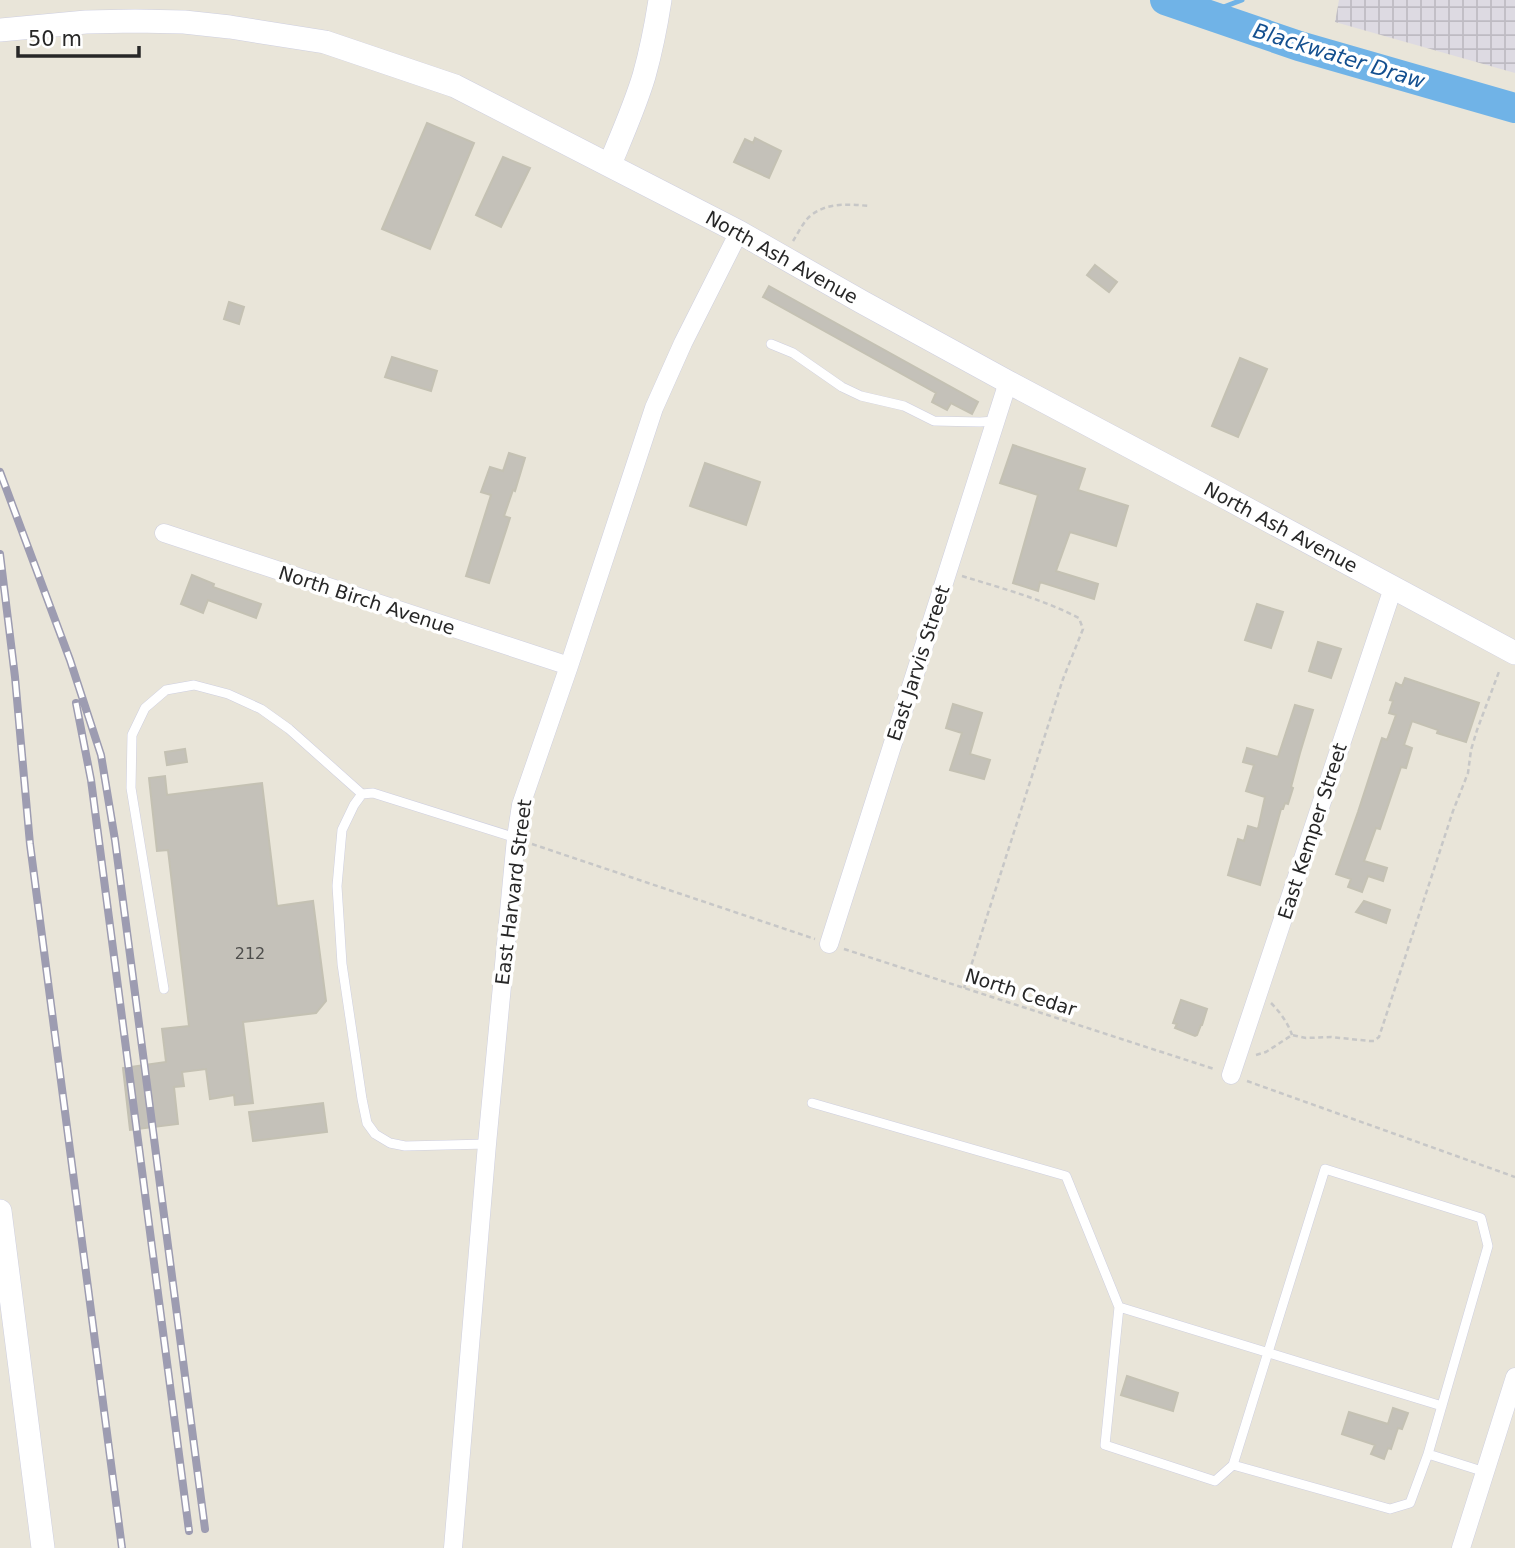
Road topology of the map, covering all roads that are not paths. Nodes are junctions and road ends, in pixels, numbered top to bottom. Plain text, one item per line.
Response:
1 (660, 0) edge
2 (0, 30) edge
3 (610, 164) junction
4 (739, 232) junction
5 (771, 344) dead end
6 (1008, 382) junction
7 (996, 421) junction
8 (164, 533) dead end
9 (1393, 587) junction
10 (1511, 651) edge
11 (569, 667) junction
12 (362, 794) junction
13 (516, 838) junction
14 (829, 944) road end
15 (164, 989) dead end
16 (1231, 1075) road end
17 (812, 1103) dead end
18 (487, 1144) junction
19 (0, 1211) edge
20 (1119, 1307) junction
21 (1268, 1353) junction
22 (1515, 1377) edge
23 (1442, 1406) junction
24 (1428, 1454) junction
25 (1233, 1465) junction
26 (1485, 1472) junction
27 (43, 1548) edge
28 (453, 1548) edge
29 (1461, 1548) edge

1 - 3 street
2 - 3 street, North Ash Avenue
3 - 4 street, North Ash Avenue
4 - 6 street, North Ash Avenue
4 - 11 street, East Harvard Street
5 - 7 lane
6 - 7 street, East Jarvis Street
6 - 9 street, North Ash Avenue
7 - 14 street, East Jarvis Street
8 - 11 street, North Birch Avenue
9 - 10 street, North Ash Avenue
9 - 16 street, East Kemper Street
11 - 13 street, East Harvard Street
12 - 13 lane
12 - 15 lane
12 - 18 lane
13 - 18 street, East Harvard Street
17 - 20 lane
18 - 28 street, East Harvard Street
19 - 27 street
20 - 21 lane
20 - 25 lane
21 - 23 lane
21 - 23 lane
21 - 25 lane
22 - 26 street
23 - 24 lane
24 - 25 lane
24 - 26 lane
26 - 29 street

